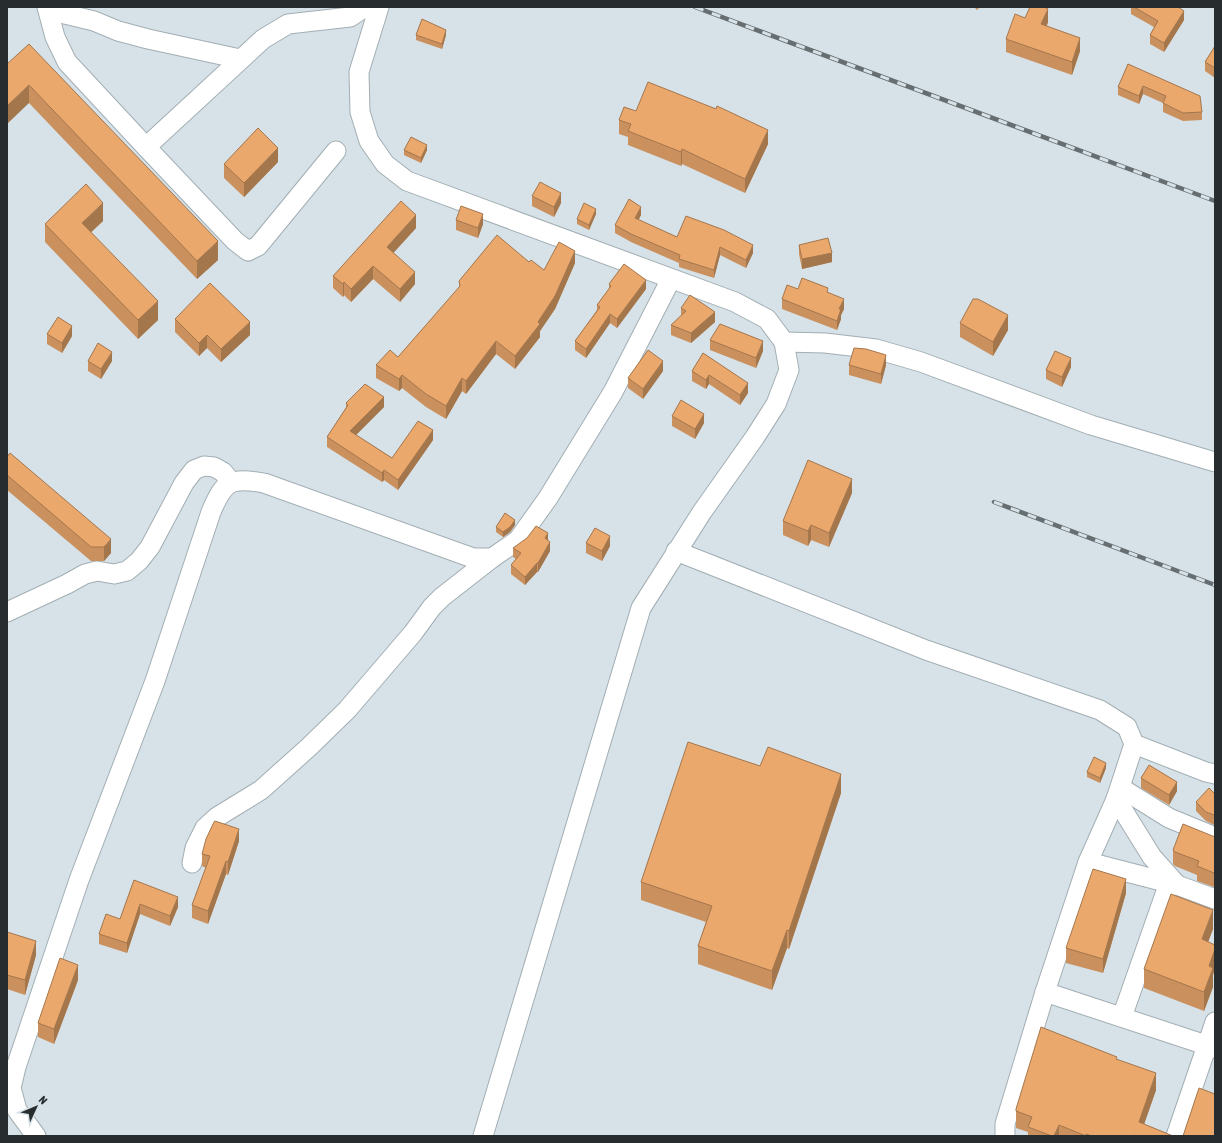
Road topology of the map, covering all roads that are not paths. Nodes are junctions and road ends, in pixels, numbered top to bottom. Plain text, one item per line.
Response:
1 (365, 7) edge
2 (379, 7) edge
3 (47, 8) edge
4 (240, 59) junction
5 (146, 147) junction
6 (336, 151) dead end
7 (671, 279) junction
8 (784, 342) junction
9 (1215, 462) edge
10 (231, 482) junction
11 (676, 551) junction
12 (492, 558) junction
13 (7, 612) edge
14 (1134, 744) junction
15 (1215, 774) edge
16 (1119, 793) junction
17 (1215, 837) edge
18 (1088, 862) junction
19 (192, 863) dead end
20 (1173, 884) junction
21 (1215, 899) edge
22 (1045, 992) junction
23 (1122, 1017) junction
24 (1215, 1022) edge
25 (1211, 1047) edge
26 (36, 1136) edge
27 (483, 1136) edge
28 (1005, 1136) edge
29 (1176, 1136) edge

1 - 4 street
2 - 7 street
3 - 4 street
3 - 5 street
4 - 5 street
5 - 6 street
7 - 8 street
7 - 12 street
8 - 9 street
8 - 11 street
10 - 12 street
10 - 13 street
10 - 26 street
11 - 14 street
11 - 27 street
12 - 19 street
14 - 15 street
14 - 16 street
16 - 17 street
16 - 18 street
16 - 20 street
18 - 20 street
18 - 22 street
20 - 21 street
20 - 23 street
22 - 23 street
22 - 28 street
23 - 25 street
24 - 25 street
25 - 29 street

